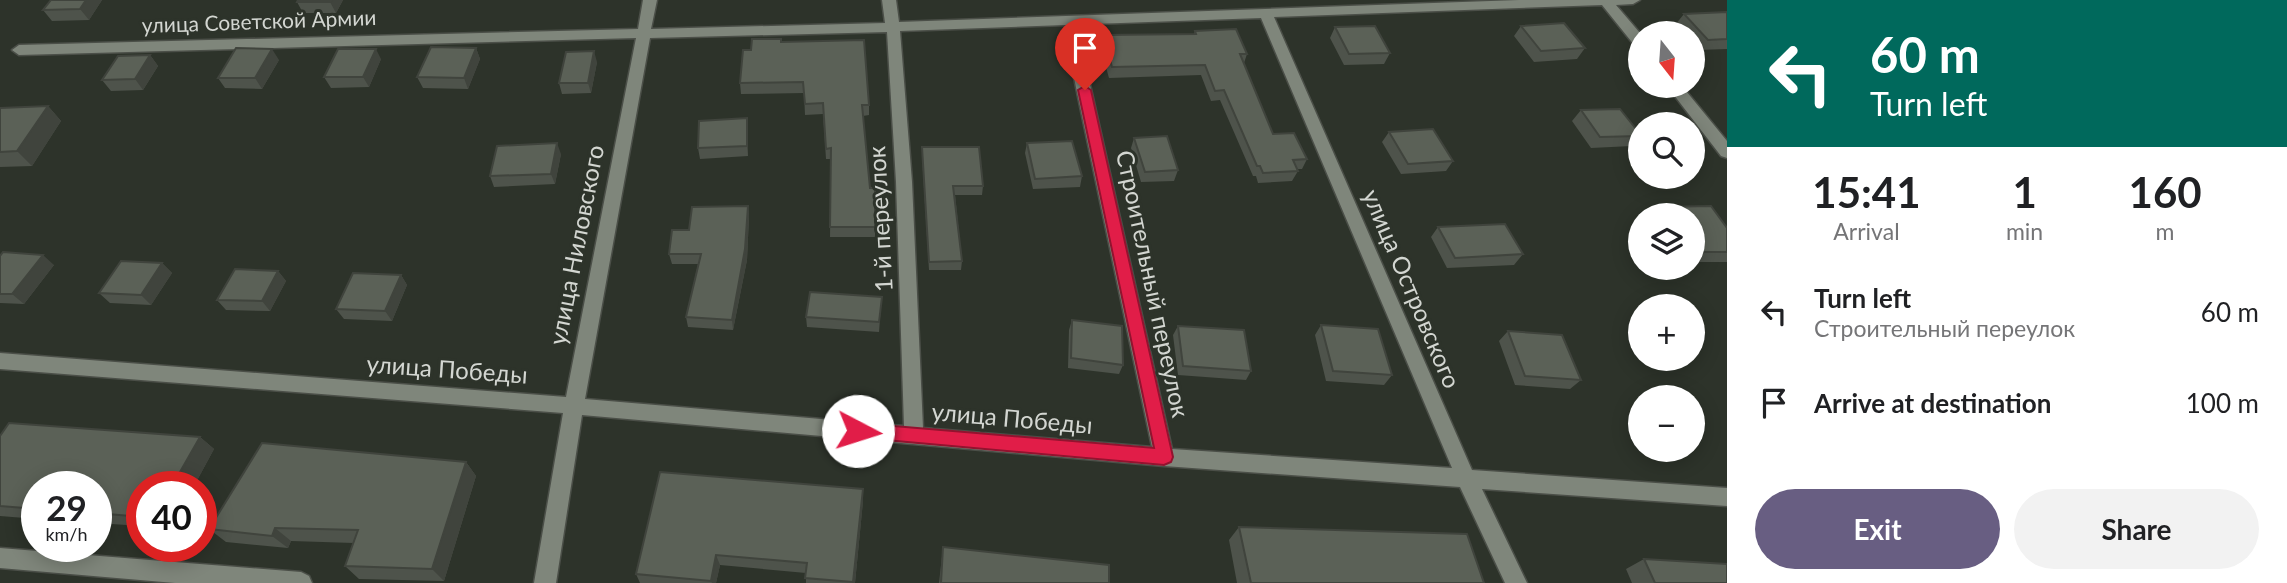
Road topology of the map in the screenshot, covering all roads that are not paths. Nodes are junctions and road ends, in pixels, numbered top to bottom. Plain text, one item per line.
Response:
1 (650, 0) edge
2 (889, 0) edge
3 (1633, 0) edge
4 (1606, 1) edge
5 (1265, 12) junction
6 (894, 27) junction
7 (1628, 28) edge
8 (644, 32) junction
9 (1073, 40) dead end
10 (19, 50) dead end
11 (1684, 98) edge
12 (1727, 152) edge
13 (0, 361) edge
14 (575, 406) junction
15 (914, 436) junction
16 (1164, 457) junction
17 (1466, 478) junction
18 (1727, 497) edge
19 (0, 558) edge
20 (301, 583) edge
21 (545, 583) edge
22 (1516, 583) edge

1 - 8 street, улица Ниловского
2 - 6 street, 1-й переулок
3 - 4 street, улица Советской Армии
4 - 5 street, улица Советской Армии
4 - 7 street
5 - 6 street, улица Советской Армии
5 - 17 street, улица Островского
6 - 8 street, улица Советской Армии
6 - 15 street, 1-й переулок
8 - 10 street, улица Советской Армии
8 - 14 street, улица Ниловского
9 - 16 street, Строительный переулок
11 - 12 street
13 - 14 street, улица Победы
14 - 15 street, улица Победы
14 - 21 street, улица Ниловского
15 - 16 street, улица Победы
16 - 17 street, улица Победы
17 - 18 street, улица Победы
17 - 22 street, улица Островского
19 - 20 street

